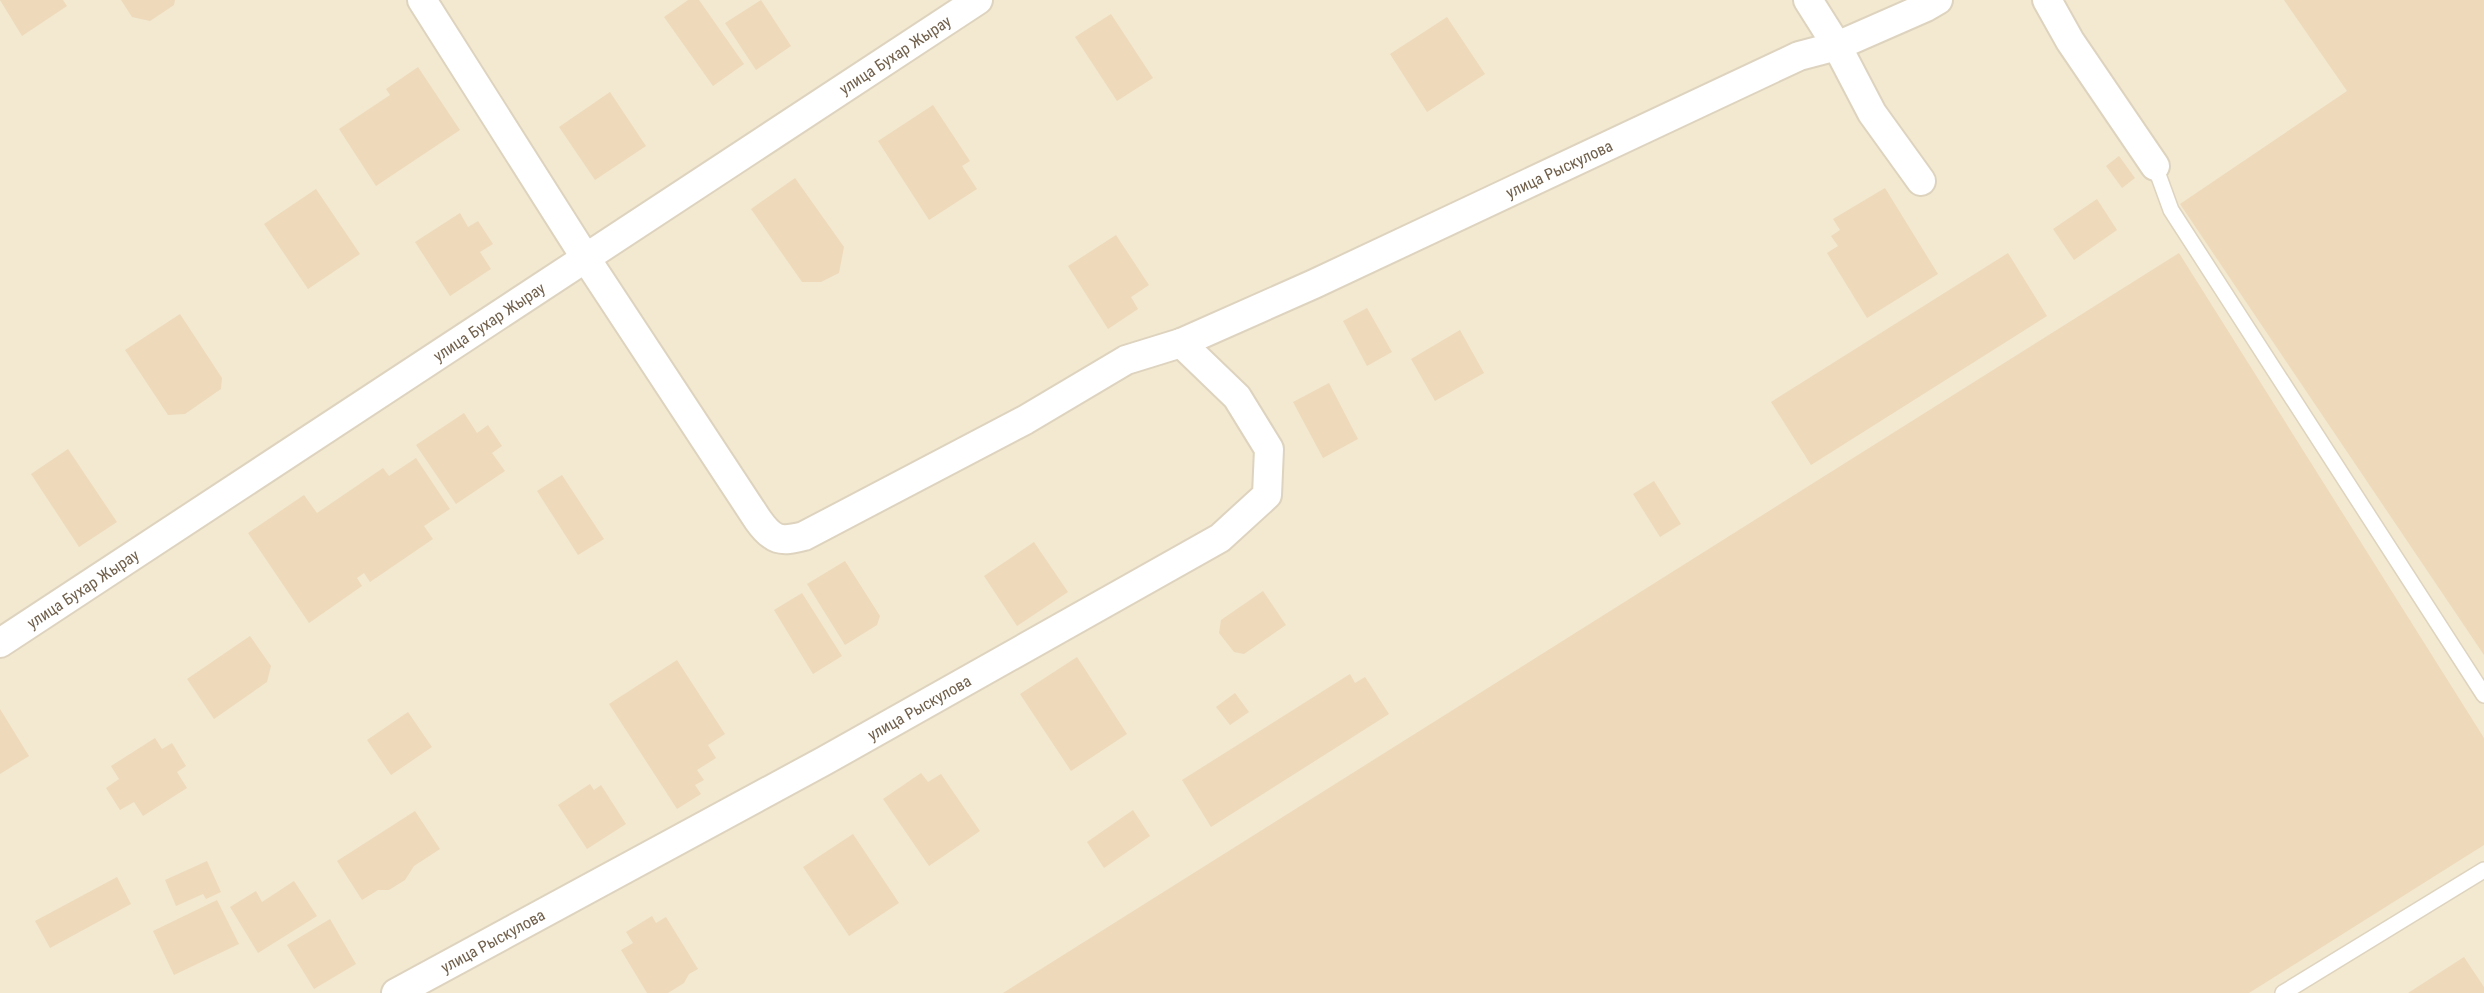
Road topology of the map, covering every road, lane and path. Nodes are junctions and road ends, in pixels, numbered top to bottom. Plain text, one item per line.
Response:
1 (422, 0) edge
2 (978, 0) edge
3 (1808, 0) edge
4 (1938, 0) edge
5 (2047, 0) edge
6 (1837, 46) junction
7 (2155, 166) joint
8 (1921, 181) dead end
9 (585, 257) junction
10 (1181, 343) junction
11 (0, 643) edge
12 (2484, 695) edge
13 (2484, 870) edge
14 (396, 993) edge
15 (2283, 993) edge

1 - 9 street, улица Рыскулова
2 - 9 street, улица Бухар Жырау
3 - 6 street
4 - 6 street, улица Рыскулова
5 - 7 street
6 - 8 street
6 - 10 street, улица Рыскулова
7 - 12 lane
9 - 10 street, улица Рыскулова
9 - 11 street, улица Бухар Жырау
10 - 14 street, улица Рыскулова
13 - 15 lane

